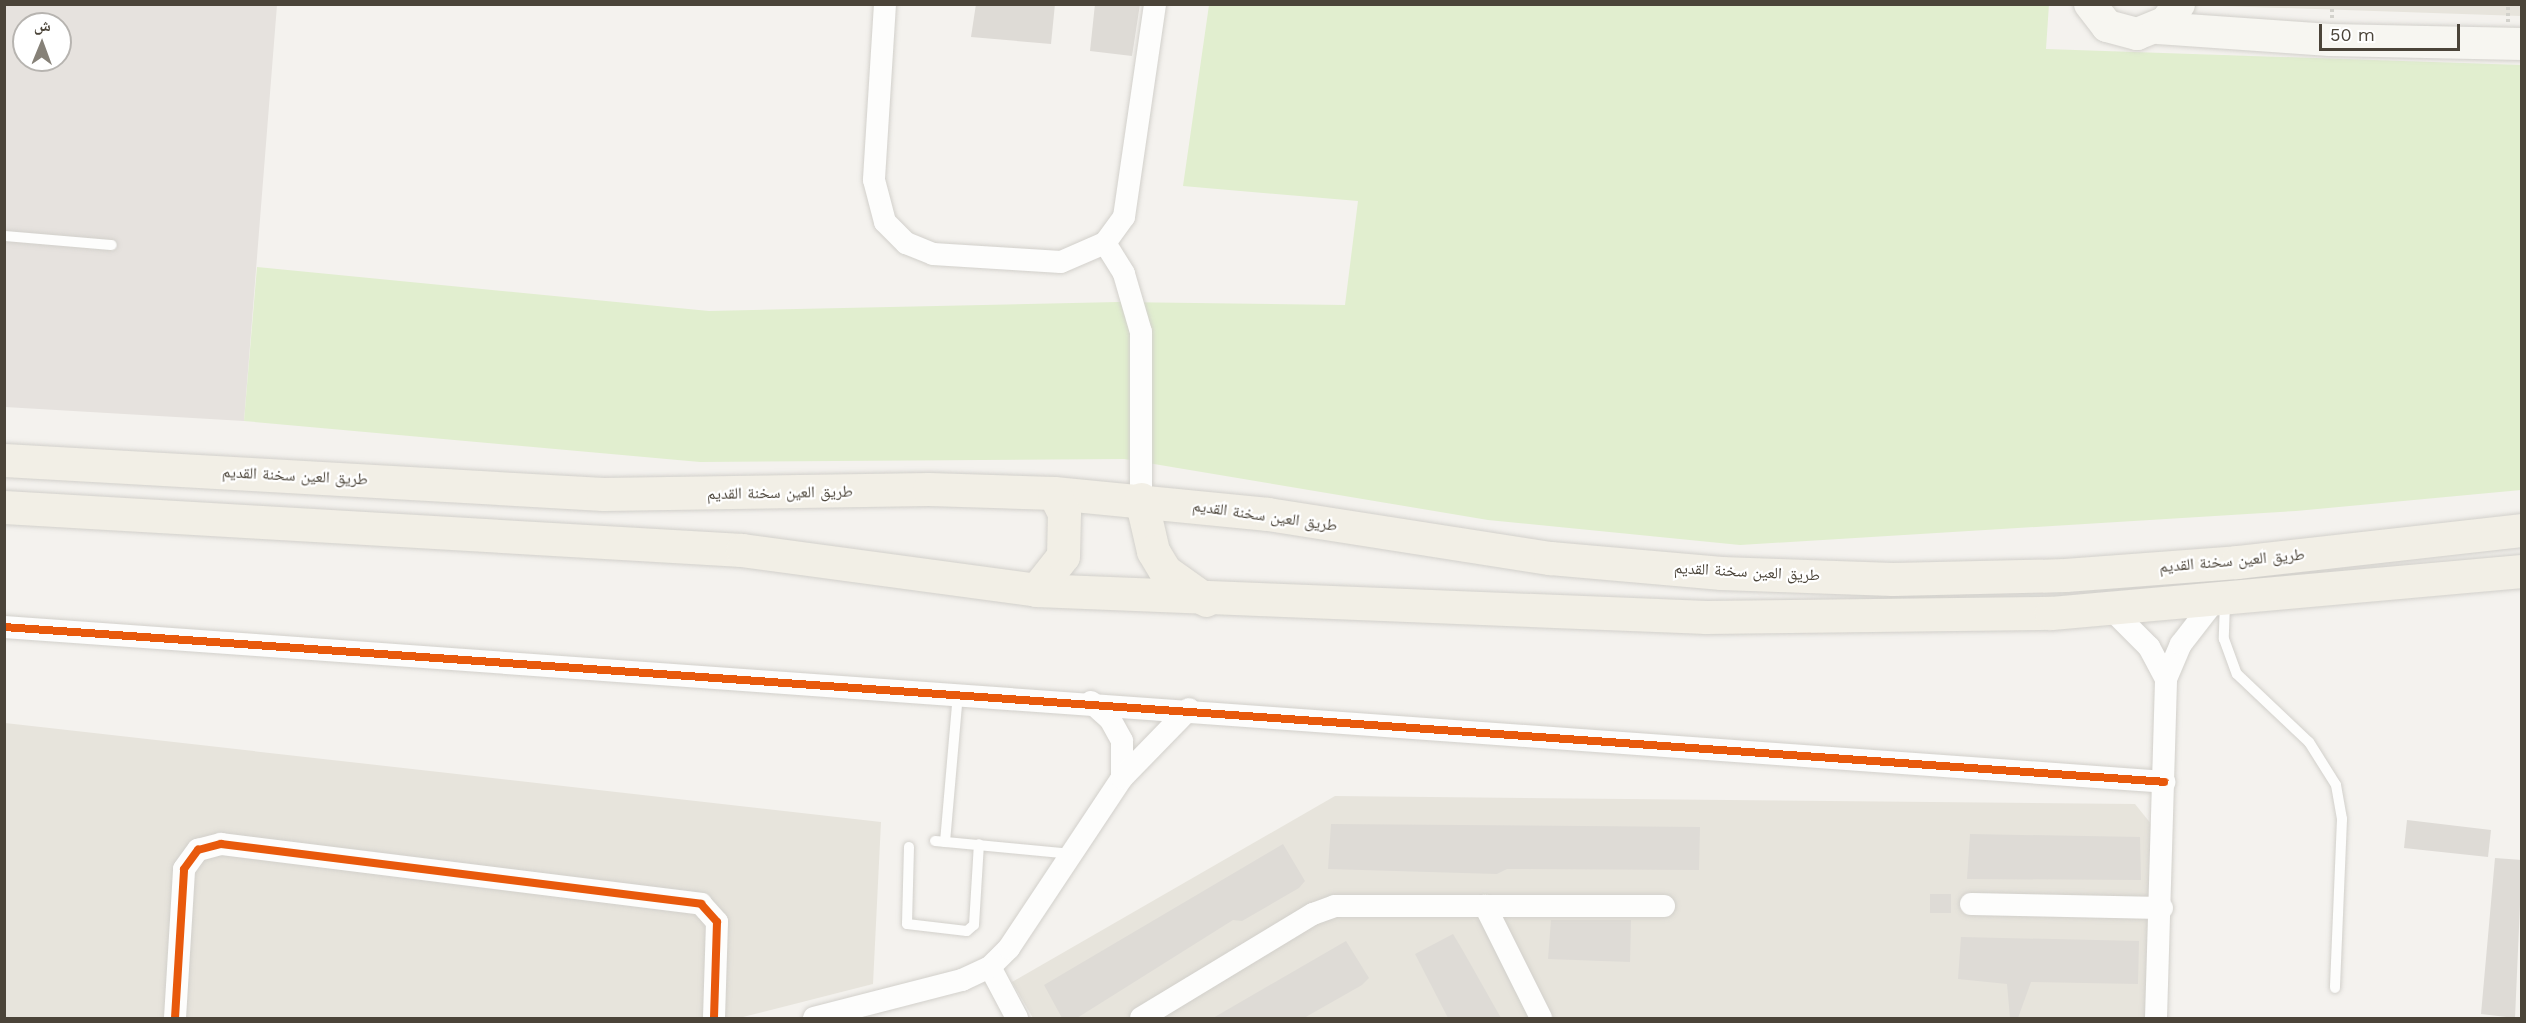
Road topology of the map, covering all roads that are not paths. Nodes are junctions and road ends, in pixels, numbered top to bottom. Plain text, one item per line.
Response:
1 (885, 4) edge
2 (1155, 4) edge
3 (2090, 4) edge
4 (2179, 4) edge
5 (2214, 18) edge
6 (2158, 28) junction
7 (2522, 44) edge
8 (4, 236) edge
9 (1105, 243) junction
10 (112, 245) dead end
11 (4, 459) edge
12 (1054, 493) junction
13 (1141, 499) junction
14 (4, 507) edge
15 (2522, 530) edge
16 (2522, 571) edge
17 (1036, 590) junction
18 (2221, 599) junction
19 (1206, 600) junction
20 (2111, 609) junction
21 (4, 627) edge
22 (2166, 679) junction
23 (958, 692) junction
24 (1091, 702) junction
25 (1189, 709) junction
26 (1122, 778) junction
27 (2164, 782) junction
28 (979, 844) junction
29 (909, 847) dead end
30 (1072, 854) junction
31 (1971, 904) dead end
32 (1485, 906) junction
33 (1664, 906) dead end
34 (2162, 908) junction
35 (990, 967) junction
36 (2335, 988) dead end
37 (1012, 1017) edge
38 (175, 1018) edge
39 (714, 1018) edge
40 (814, 1018) edge
41 (1141, 1018) edge
42 (1541, 1018) edge
43 (2156, 1018) edge

1 - 9 street
2 - 9 street
3 - 6 main road
4 - 6 main road
5 - 6 main road
5 - 7 main road
8 - 10 lane
9 - 13 street
11 - 12 main road, طريق العين سخنة القديم
12 - 13 main road, طريق العين سخنة القديم
12 - 17 main road
13 - 15 main road, طريق العين سخنة القديم
13 - 19 main road
14 - 17 main road
16 - 18 main road
17 - 19 main road
18 - 20 main road
18 - 22 street
18 - 36 lane
19 - 20 main road
20 - 22 street
21 - 23 street
22 - 27 street
23 - 24 street
23 - 28 lane
24 - 25 street
24 - 26 street
25 - 26 street
25 - 27 street
26 - 30 street
27 - 34 street
28 - 29 lane
28 - 30 lane
30 - 35 street
31 - 34 street
32 - 33 street
32 - 41 street
32 - 42 street
34 - 43 street
35 - 37 street
35 - 40 street
38 - 39 street

